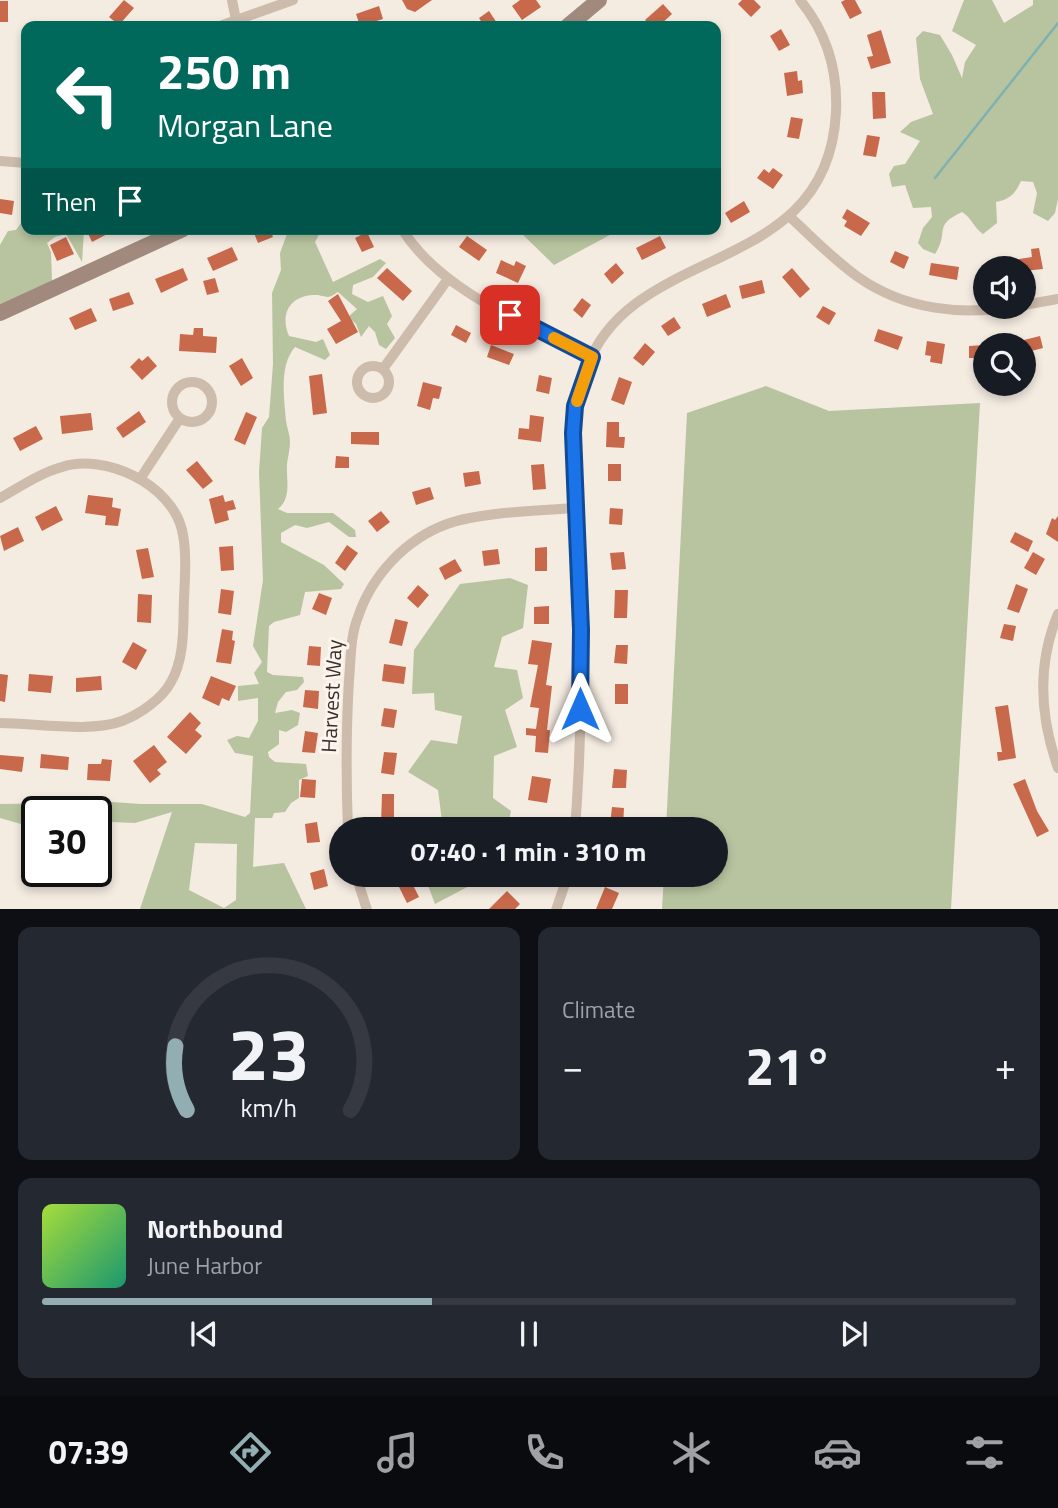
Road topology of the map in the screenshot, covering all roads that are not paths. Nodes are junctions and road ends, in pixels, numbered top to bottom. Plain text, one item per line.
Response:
1 (232, 0) edge
2 (293, 0) edge
3 (599, 0) edge
4 (800, 0) edge
5 (236, 20) joint
6 (574, 21) edge
7 (0, 161) edge
8 (21, 163) edge
9 (790, 217) junction
10 (170, 235) edge
11 (406, 235) edge
12 (448, 279) junction
13 (1058, 299) edge
14 (1036, 303) edge
15 (973, 311) edge
16 (0, 313) edge
17 (592, 357) junction
18 (383, 369) dead end
19 (180, 418) dead end
20 (140, 479) junction
21 (0, 498) edge
22 (574, 508) junction
23 (1058, 614) edge
24 (0, 723) edge
25 (1058, 768) edge
26 (348, 817) edge
27 (576, 817) edge
28 (360, 887) edge
29 (564, 887) edge
30 (367, 909) edge
31 (556, 909) edge

1 - 5 street
2 - 5 street
3 - 6 street
4 - 9 street
7 - 8 street
9 - 15 street
9 - 17 street
10 - 16 street
11 - 12 street
12 - 17 street
12 - 18 street
13 - 14 street
17 - 22 street
19 - 20 street
20 - 21 street
20 - 24 street
22 - 26 street, Harvest Way
22 - 27 street
23 - 25 street
28 - 30 street
29 - 31 street

